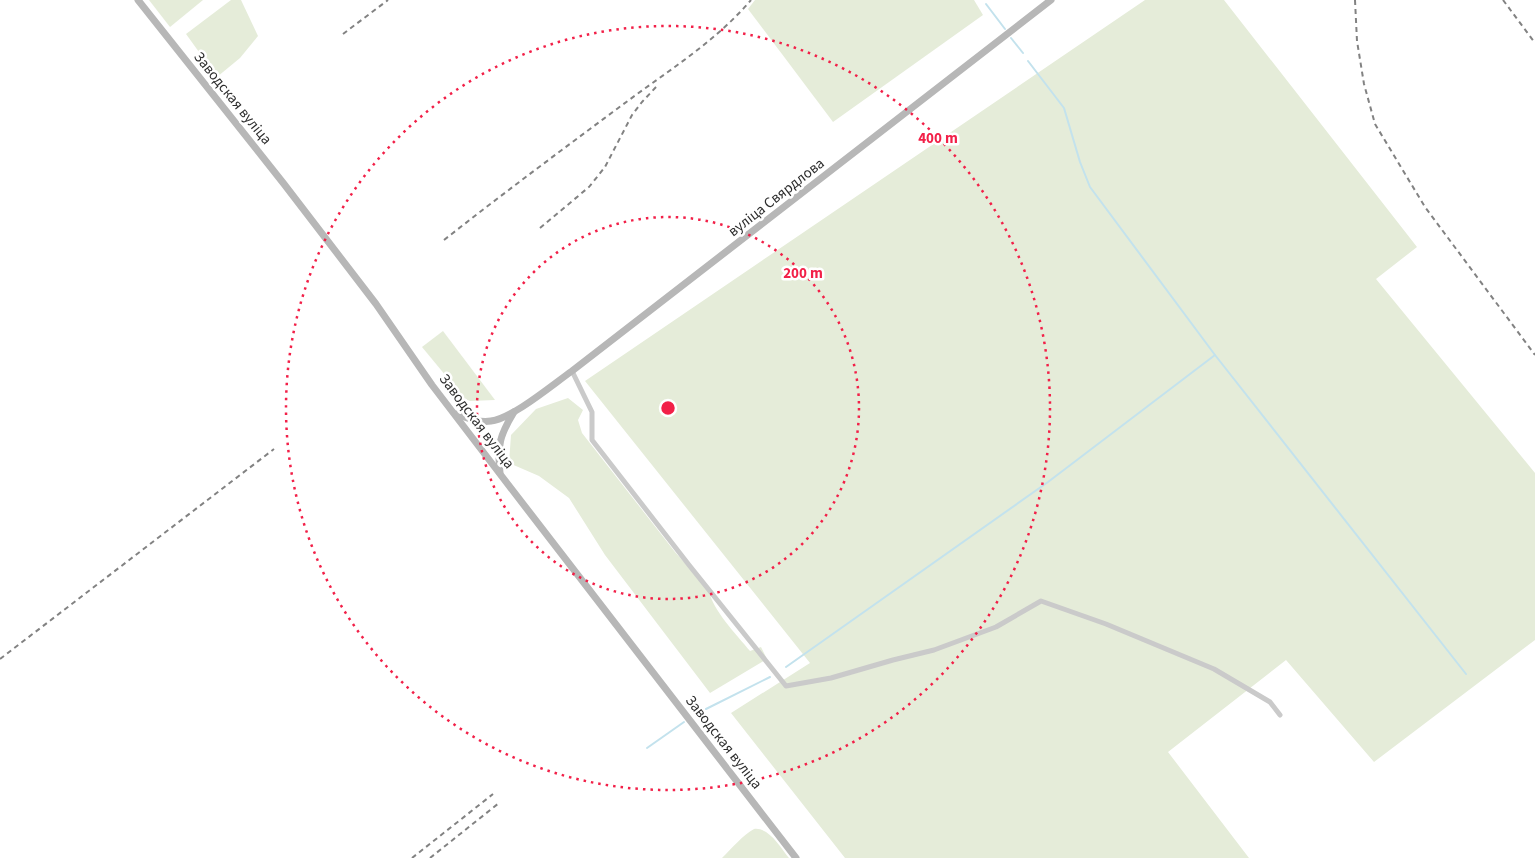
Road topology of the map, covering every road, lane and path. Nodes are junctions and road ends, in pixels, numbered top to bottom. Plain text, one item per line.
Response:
1 (138, 0) edge
2 (1051, 0) edge
3 (572, 371) junction
4 (515, 412) junction
5 (456, 414) junction
6 (500, 474) junction
7 (1280, 715) dead end
8 (796, 858) edge

1 - 5 main road, Заводская вуліца
2 - 3 main road, вуліца Свярдлова
3 - 4 main road, вуліца Свярдлова
3 - 7 street
4 - 5 main road
4 - 6 main road
5 - 6 main road, Заводская вуліца
6 - 8 main road, Заводская вуліца

